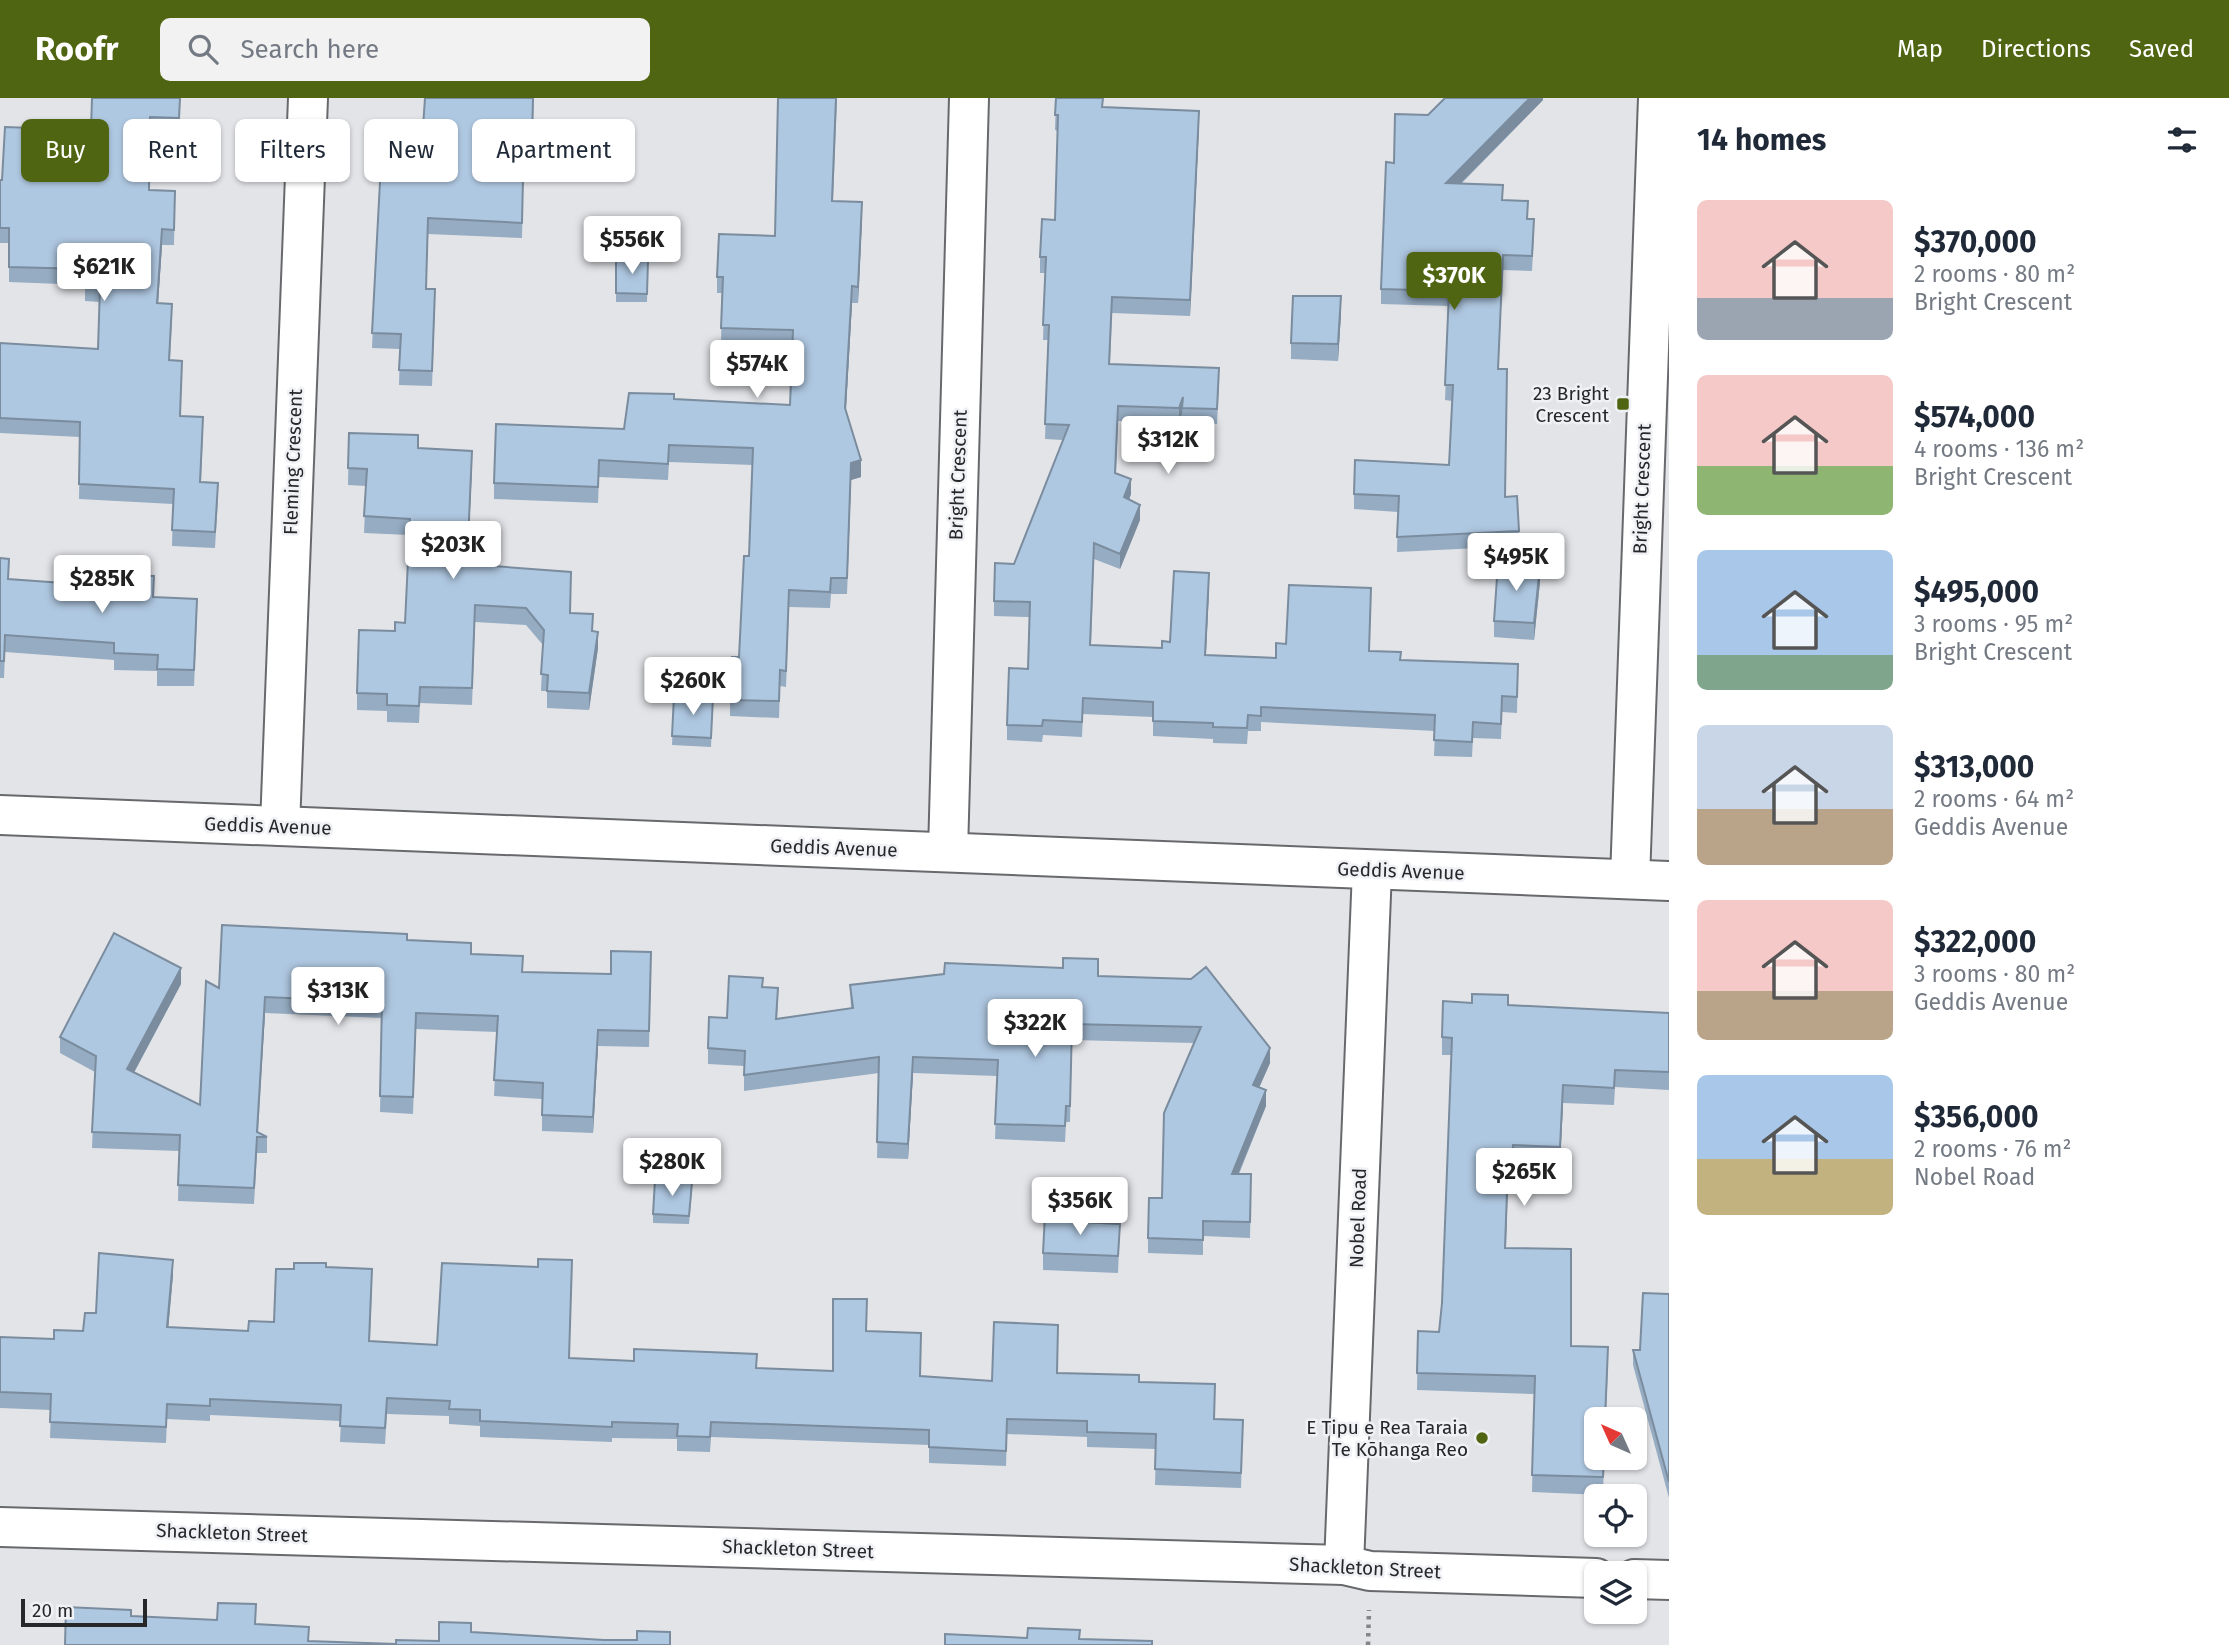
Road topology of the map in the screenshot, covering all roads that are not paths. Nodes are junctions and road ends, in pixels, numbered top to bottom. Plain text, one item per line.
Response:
1 (308, 98) edge
2 (969, 98) edge
3 (1658, 98) edge
4 (0, 815) edge
5 (280, 826) junction
6 (948, 852) junction
7 (1371, 870) junction
8 (1630, 880) junction
9 (1669, 881) edge
10 (0, 1527) edge
11 (1344, 1565) junction
12 (1584, 1578) edge
13 (1647, 1579) edge
14 (1669, 1580) edge

1 - 5 street, Fleming Crescent
2 - 6 street, Bright Crescent
3 - 8 street, Bright Crescent
4 - 5 street, Geddis Avenue
5 - 6 street, Geddis Avenue
6 - 7 street, Geddis Avenue
7 - 8 street, Geddis Avenue
7 - 11 street, Nobel Road
8 - 9 street, Geddis Avenue
10 - 11 street, Shackleton Street
11 - 12 street, Shackleton Street
13 - 14 street

